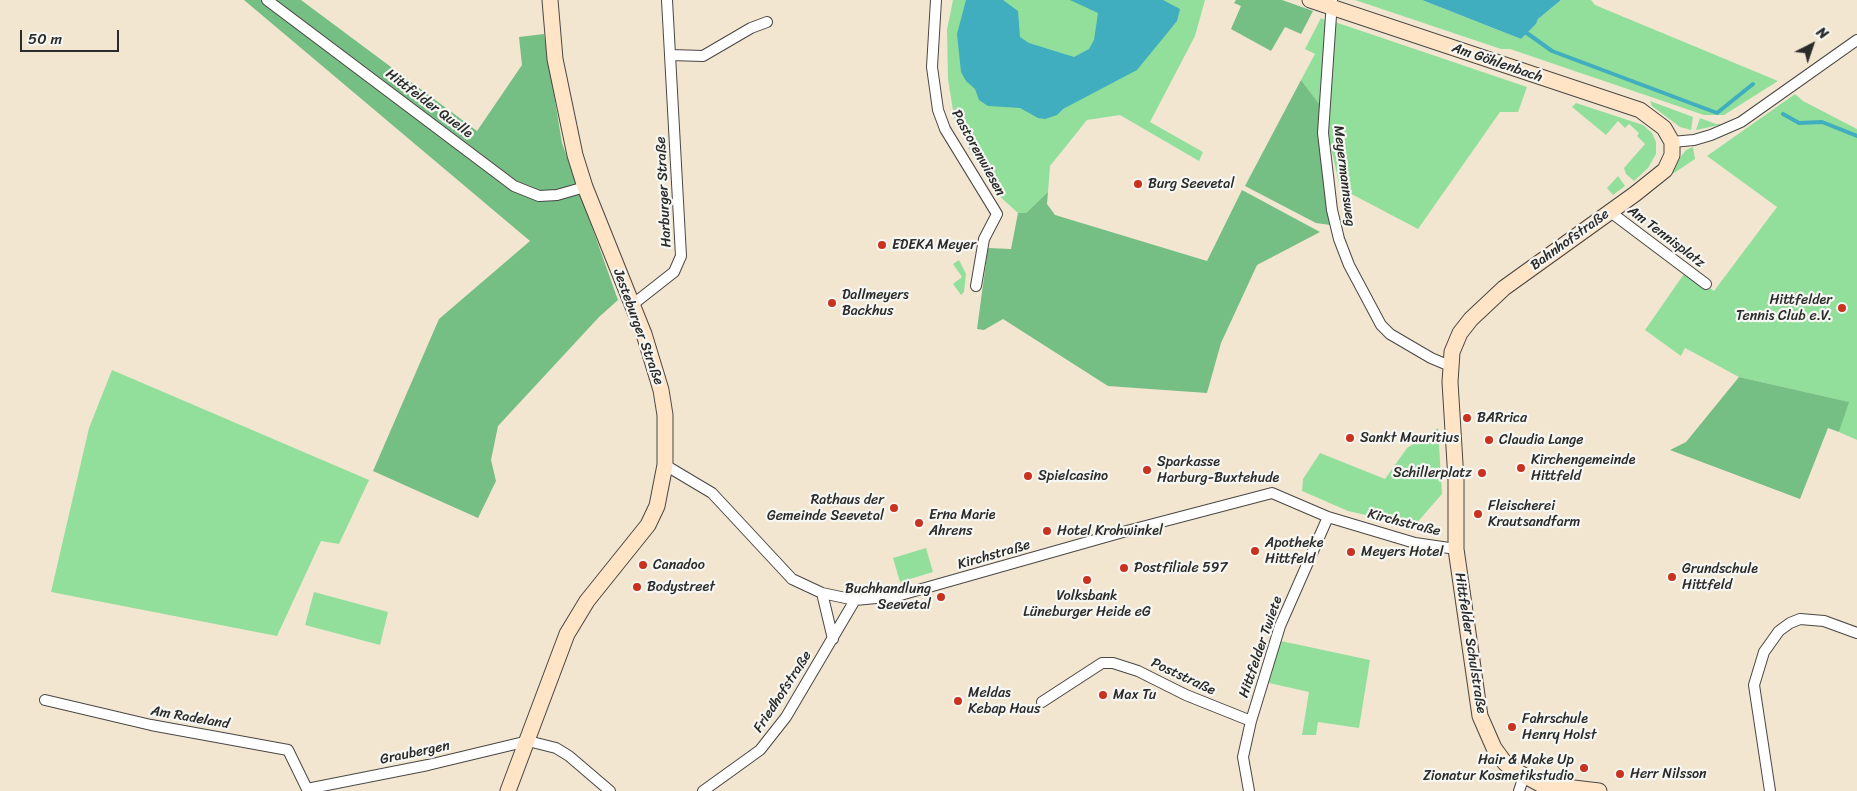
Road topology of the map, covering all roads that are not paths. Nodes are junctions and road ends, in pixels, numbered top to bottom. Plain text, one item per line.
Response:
1 (267, 0) edge
2 (550, 0) edge
3 (667, 0) edge
4 (936, 0) edge
5 (1310, 0) edge
6 (1332, 4) edge
7 (767, 22) dead end
8 (1857, 40) edge
9 (671, 55) junction
10 (1672, 142) junction
11 (585, 187) junction
12 (1609, 211) junction
13 (1706, 284) dead end
14 (976, 286) dead end
15 (632, 305) junction
16 (1450, 366) junction
17 (665, 465) junction
18 (1328, 517) junction
19 (1456, 548) junction
20 (822, 593) junction
21 (855, 600) junction
22 (1857, 633) edge
23 (833, 639) junction
24 (45, 700) dead end
25 (1042, 702) dead end
26 (1251, 721) junction
27 (528, 741) junction
28 (1524, 776) junction
29 (307, 789) joint
30 (1558, 789) edge
31 (508, 791) edge
32 (610, 791) edge
33 (703, 791) edge
34 (1249, 791) edge
35 (1519, 791) edge
36 (1599, 791) edge
37 (1770, 791) edge

1 - 11 street, Hittfelder Quelle
2 - 11 street, Jesteburger Straße
3 - 9 street, Harburger Straße
4 - 14 street, Pastorenwiesen
5 - 6 street, Am Göhlenbach
6 - 10 street, Am Göhlenbach
6 - 16 street, Meyermannsweg
7 - 9 street
8 - 10 street
9 - 15 street, Harburger Straße
10 - 12 street, Bahnhofstraße
11 - 15 street, Jesteburger Straße
12 - 13 street, Am Tennisplatz
12 - 16 street, Bahnhofstraße
15 - 17 street, Jesteburger Straße
16 - 19 street, Bahnhofstraße
17 - 20 street, Kirchstraße
17 - 27 street, Jesteburger Straße
18 - 19 street, Kirchstraße
18 - 21 street, Kirchstraße
18 - 26 street, Hittfelder Twiete
19 - 28 street, Hittfelder Schulstraße
20 - 21 street, Kirchstraße
20 - 23 street
21 - 23 street, Friedhofstraße
22 - 37 street
23 - 33 street, Friedhofstraße
24 - 29 street, Am Radeland
25 - 26 street, Poststraße
26 - 34 street, Hittfelder Twiete
27 - 29 street, Graubergen
27 - 31 street, Jesteburger Straße
27 - 32 street
28 - 30 street, Hittfelder Schulstraße
28 - 35 street
30 - 36 street, Hittfelder Schulstraße

